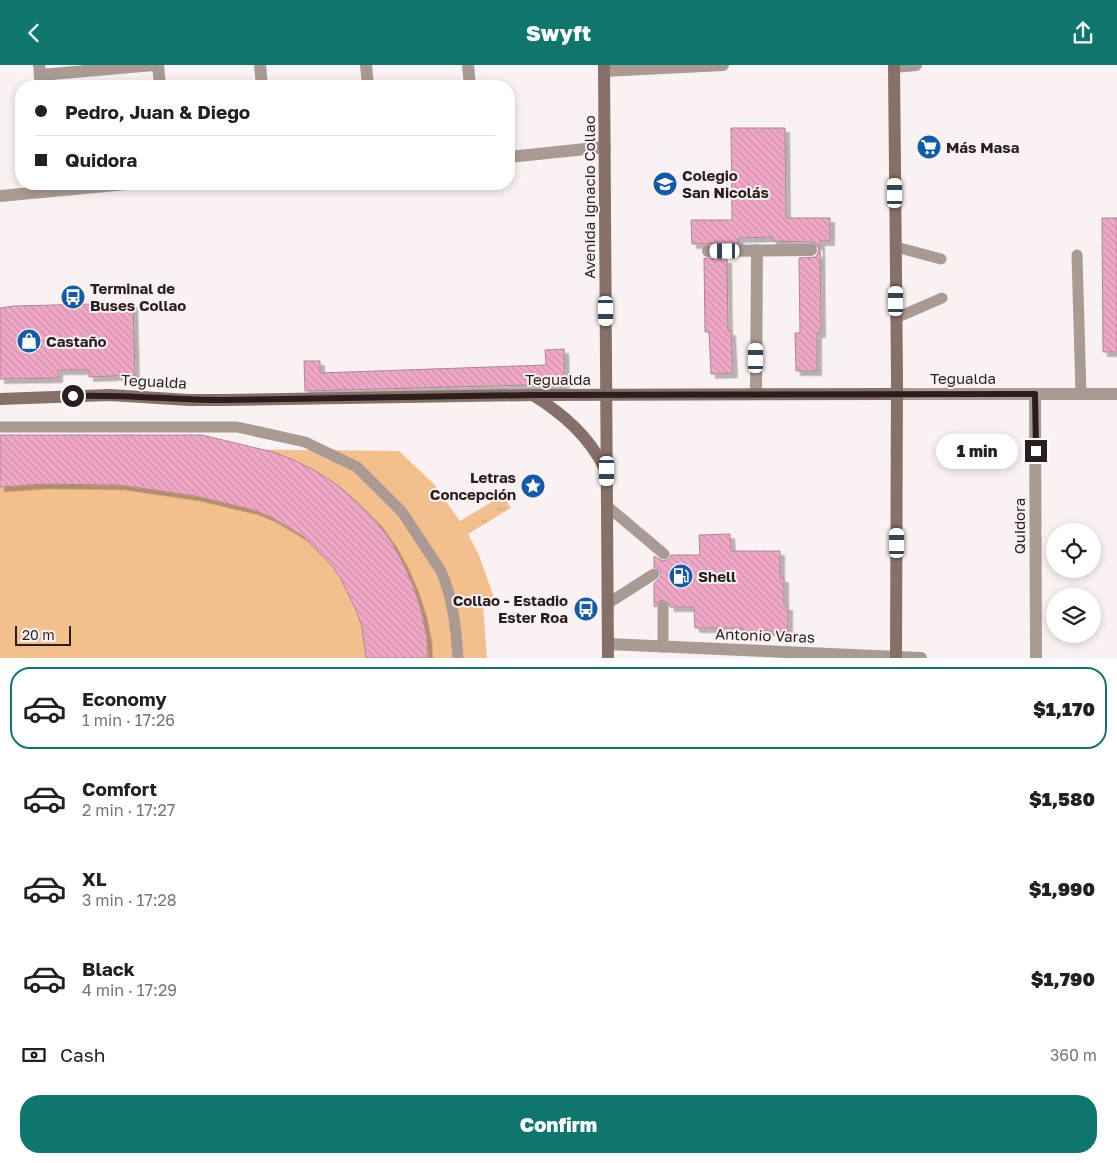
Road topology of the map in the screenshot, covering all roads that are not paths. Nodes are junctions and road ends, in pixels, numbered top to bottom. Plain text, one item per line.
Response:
1 (154, 65) edge
2 (158, 65) edge
3 (260, 65) edge
4 (366, 65) edge
5 (468, 65) edge
6 (723, 65) edge
7 (916, 65) edge
8 (894, 66) edge
9 (604, 68) edge
10 (40, 76) edge
11 (159, 80) edge
12 (261, 80) edge
13 (367, 80) edge
14 (469, 80) edge
15 (605, 147) junction
16 (515, 156) edge
17 (34, 190) edge
18 (0, 196) edge
19 (896, 247) junction
20 (811, 249) dead end
21 (757, 250) junction
22 (708, 251) dead end
23 (1077, 255) dead end
24 (941, 259) dead end
25 (942, 298) dead end
26 (896, 318) junction
27 (756, 394) junction
28 (897, 394) junction
29 (1035, 394) junction
30 (1081, 394) junction
31 (1117, 394) edge
32 (533, 395) junction
33 (606, 395) junction
34 (0, 399) edge
35 (0, 427) edge
36 (607, 471) junction
37 (607, 506) junction
38 (664, 554) dead end
39 (654, 574) dead end
40 (608, 604) junction
41 (663, 607) dead end
42 (608, 644) junction
43 (663, 647) junction
44 (896, 657) edge
45 (458, 658) edge
46 (608, 658) edge
47 (922, 658) edge
48 (1036, 658) edge

1 - 10 street
2 - 11 street
3 - 12 street
4 - 13 street
5 - 14 street
6 - 9 street
7 - 8 street
8 - 19 main road
9 - 15 main road, Avenida Ignacio Collao
15 - 16 street
15 - 33 main road, Avenida Ignacio Collao
17 - 18 street
19 - 24 lane
19 - 26 main road
20 - 21 street
21 - 22 street
21 - 27 street
23 - 30 lane
25 - 26 lane
26 - 28 main road
27 - 28 main road, Tegualda
27 - 33 main road, Tegualda
28 - 29 street, Tegualda
28 - 44 main road
29 - 30 street, Tegualda
29 - 48 street, Quidora
30 - 31 street, Tegualda
32 - 33 main road, Tegualda
32 - 34 main road, Tegualda
32 - 36 main road
33 - 36 main road, Avenida Ignacio Collao
35 - 45 lane
36 - 37 main road, Avenida Ignacio Collao
37 - 38 lane
37 - 40 main road, Avenida Ignacio Collao
39 - 40 lane
40 - 42 main road, Avenida Ignacio Collao
41 - 43 lane
42 - 43 street, Antonio Varas
42 - 46 main road, Avenida Ignacio Collao
43 - 44 street, Antonio Varas
44 - 47 street, Antonio Varas

